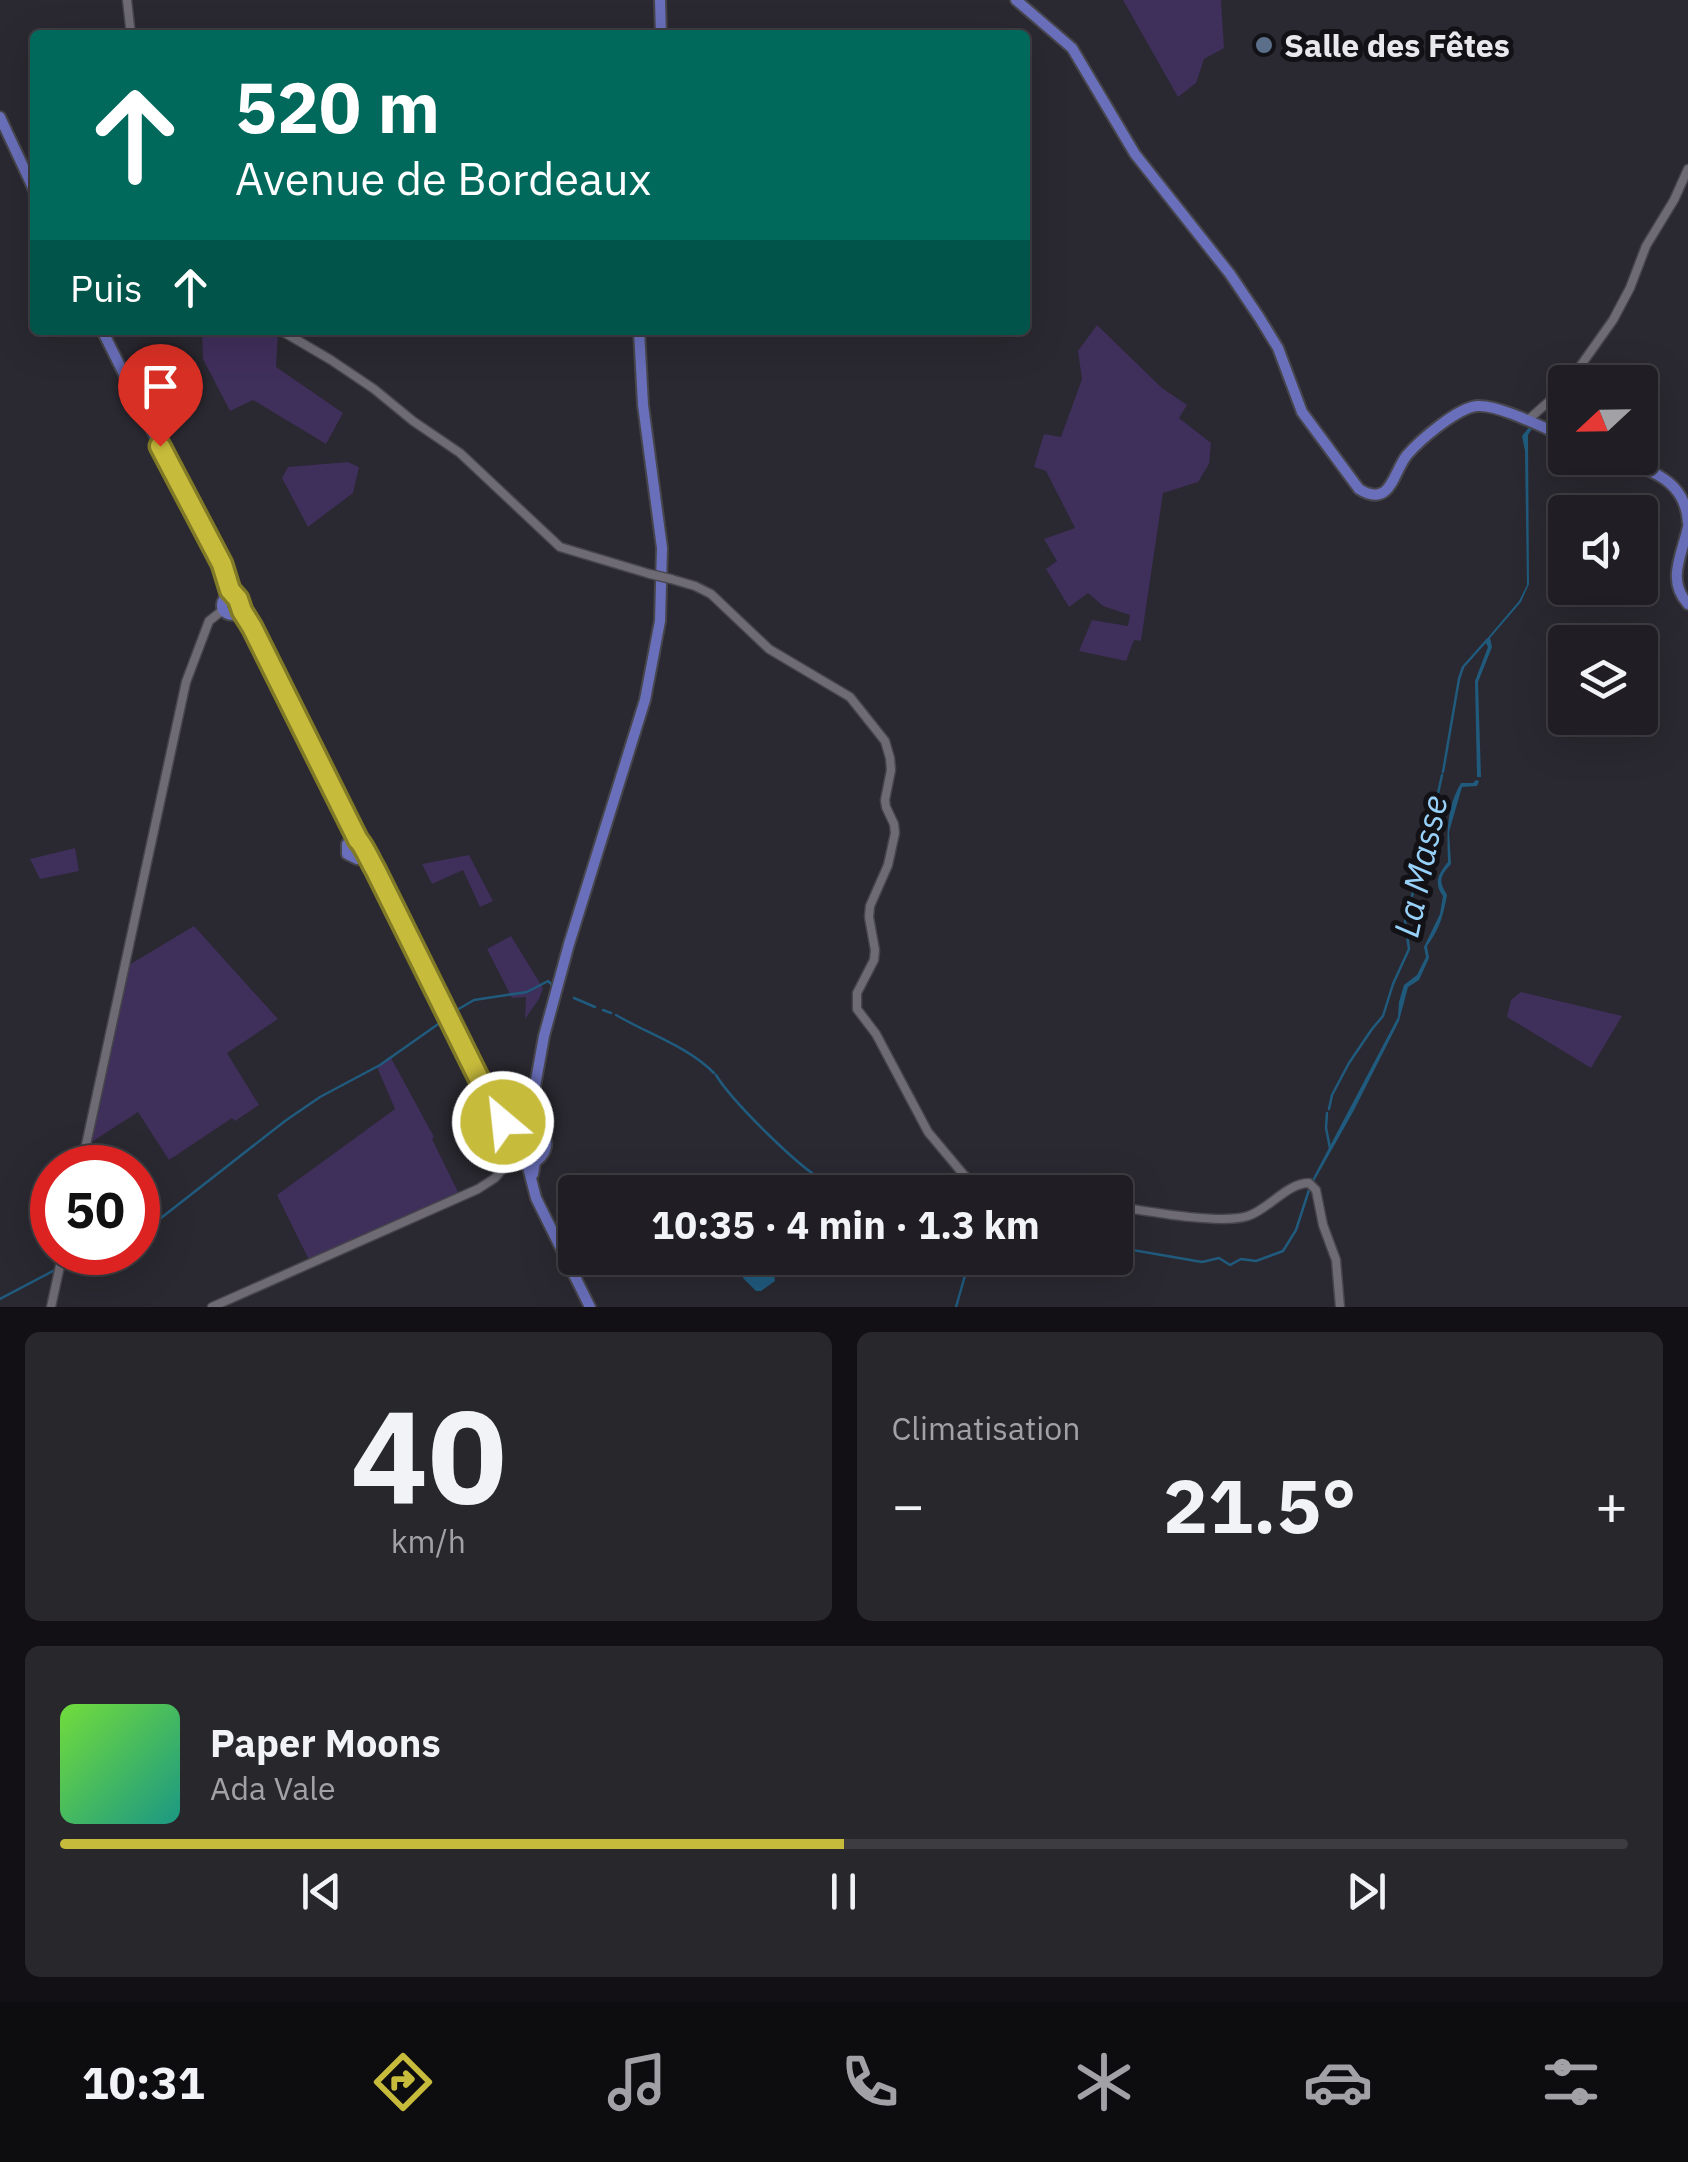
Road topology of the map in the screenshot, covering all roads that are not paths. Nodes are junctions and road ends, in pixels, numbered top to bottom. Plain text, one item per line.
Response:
1 (127, 0) edge
2 (660, 0) edge
3 (1016, 0) edge
4 (130, 30) edge
5 (661, 30) edge
6 (0, 118) edge
7 (1688, 168) edge
8 (30, 181) edge
9 (105, 335) edge
10 (289, 335) edge
11 (639, 335) edge
12 (1581, 365) edge
13 (1548, 406) edge
14 (1532, 424) junction
15 (1548, 430) edge
16 (1657, 475) edge
17 (185, 495) junction
18 (1688, 525) edge
19 (203, 534) junction
20 (216, 552) junction
21 (1688, 604) edge
22 (231, 606) junction
23 (522, 1132) junction
24 (86, 1145) edge
25 (524, 1160) junction
26 (964, 1175) edge
27 (1133, 1209) edge
28 (58, 1275) edge
29 (52, 1307) edge
30 (212, 1307) edge
31 (590, 1307) edge
32 (1340, 1307) edge

1 - 4 street
2 - 5 main road
3 - 14 main road
6 - 8 main road
7 - 12 street
9 - 17 main road
10 - 26 street, bridge
11 - 23 main road
13 - 14 street
14 - 15 main road
16 - 18 main road
17 - 19 main road
17 - 20 main road
18 - 21 main road
19 - 20 main road
19 - 22 main road
20 - 22 main road
22 - 23 main road
22 - 24 street
23 - 25 main road
23 - 25 main road
25 - 30 street
25 - 31 main road
27 - 32 street
28 - 29 street

